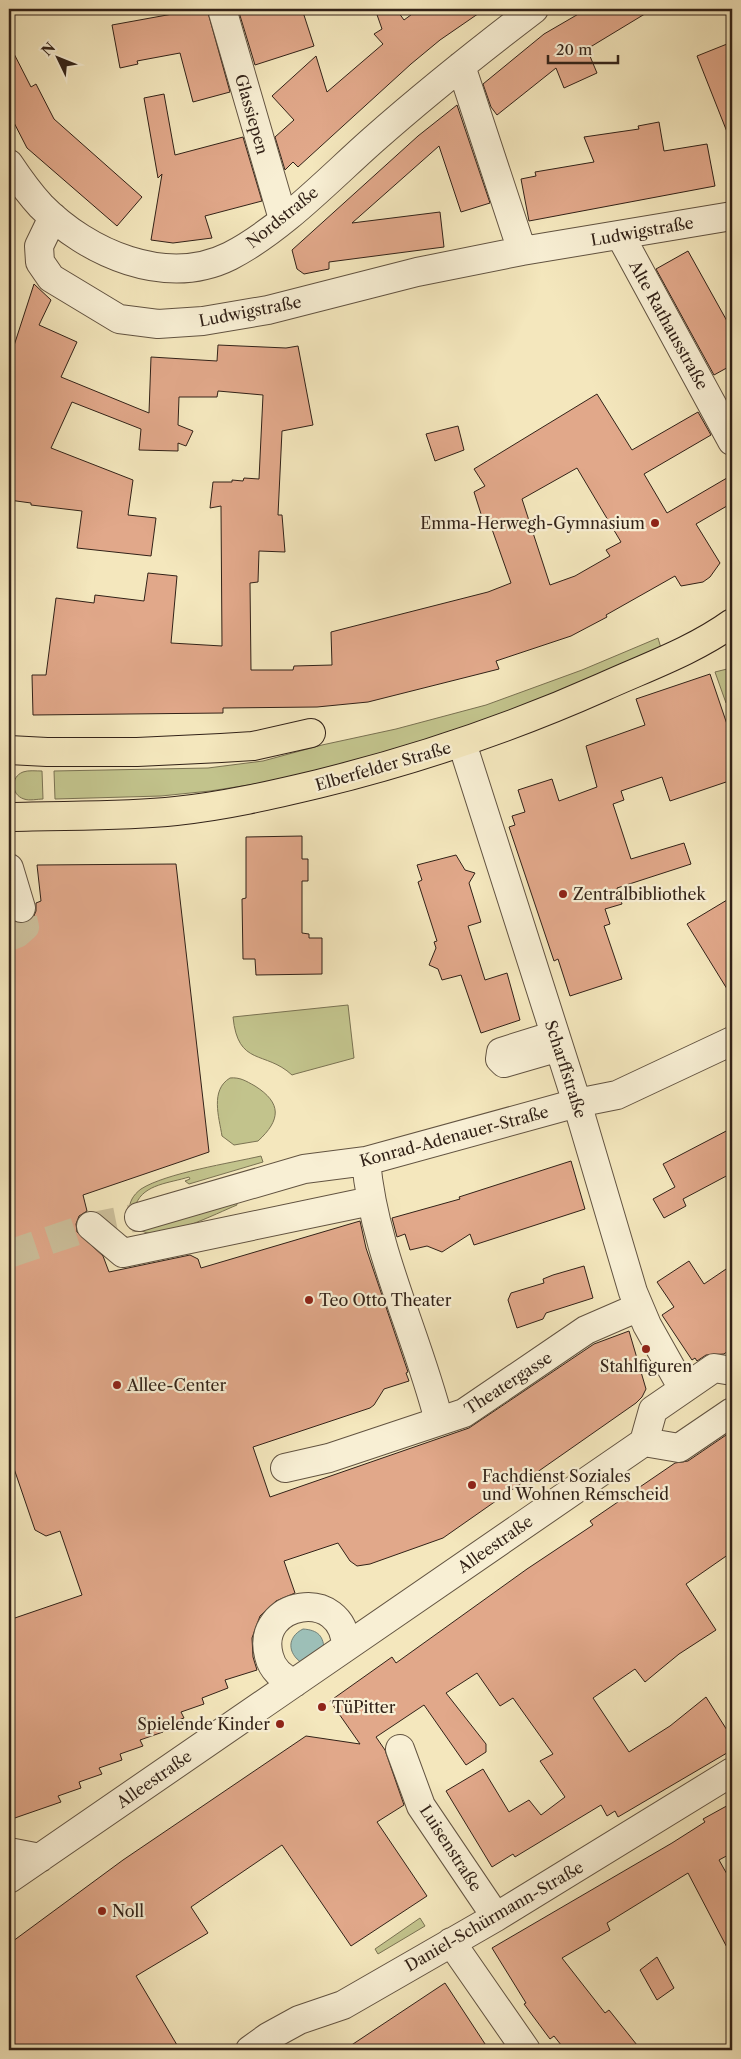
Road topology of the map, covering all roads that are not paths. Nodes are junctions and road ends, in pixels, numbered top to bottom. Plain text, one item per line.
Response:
1 (222, 9) edge
2 (534, 9) edge
3 (461, 66) junction
4 (9, 164) edge
5 (52, 216) junction
6 (732, 216) edge
7 (283, 220) junction
8 (620, 235) junction
9 (522, 251) junction
10 (732, 441) edge
11 (732, 623) edge
12 (311, 733) dead end
13 (462, 744) junction
14 (9, 750) edge
15 (9, 817) edge
16 (9, 868) edge
17 (20, 907) tunnel mouth
18 (732, 1041) edge
19 (577, 1103) junction
20 (366, 1161) junction
21 (371, 1201) junction
22 (139, 1217) tunnel mouth
23 (91, 1226) dead end
24 (643, 1316) junction
25 (732, 1371) edge
26 (683, 1389) junction
27 (732, 1412) edge
28 (439, 1422) junction
29 (644, 1442) junction
30 (285, 1468) dead end
31 (346, 1647) junction
32 (294, 1683) junction
33 (400, 1749) dead end
34 (732, 1772) edge
35 (9, 1852) edge
36 (40, 1858) junction
37 (9, 1879) edge
38 (496, 1917) junction
39 (451, 1942) junction
40 (250, 2050) edge
41 (526, 2050) edge

1 - 7 street, Glassiepen
2 - 3 street, Nordstraße
3 - 7 street, Nordstraße
3 - 9 street
4 - 5 street, Nordstraße
5 - 7 street, Nordstraße
5 - 9 street, Ludwigstraße
6 - 8 street, Ludwigstraße
8 - 9 street, Ludwigstraße
8 - 10 street, Alte Rathausstraße
11 - 13 main road, Elberfelder Straße
12 - 14 main road
13 - 15 main road, Elberfelder Straße
13 - 19 street, Scharffstraße
16 - 17 street
18 - 19 street, Konrad-Adenauer-Straße
19 - 20 street, Konrad-Adenauer-Straße
19 - 24 street, Scharffstraße
20 - 21 street
20 - 22 street, Konrad-Adenauer-Straße
21 - 23 street
21 - 28 street
24 - 26 street, Scharffstraße
24 - 28 street, Theatergasse
25 - 26 street
26 - 29 street
27 - 29 street
28 - 30 street, Theatergasse
29 - 31 street, Alleestraße
31 - 32 street, Alleestraße
31 - 32 street
32 - 36 street, Alleestraße
33 - 38 street, Luisenstraße
34 - 38 street, Daniel-Schürmann-Straße
35 - 36 street
36 - 37 street, Alleestraße
38 - 39 street, Daniel-Schürmann-Straße
39 - 40 street, Daniel-Schürmann-Straße
39 - 41 street

